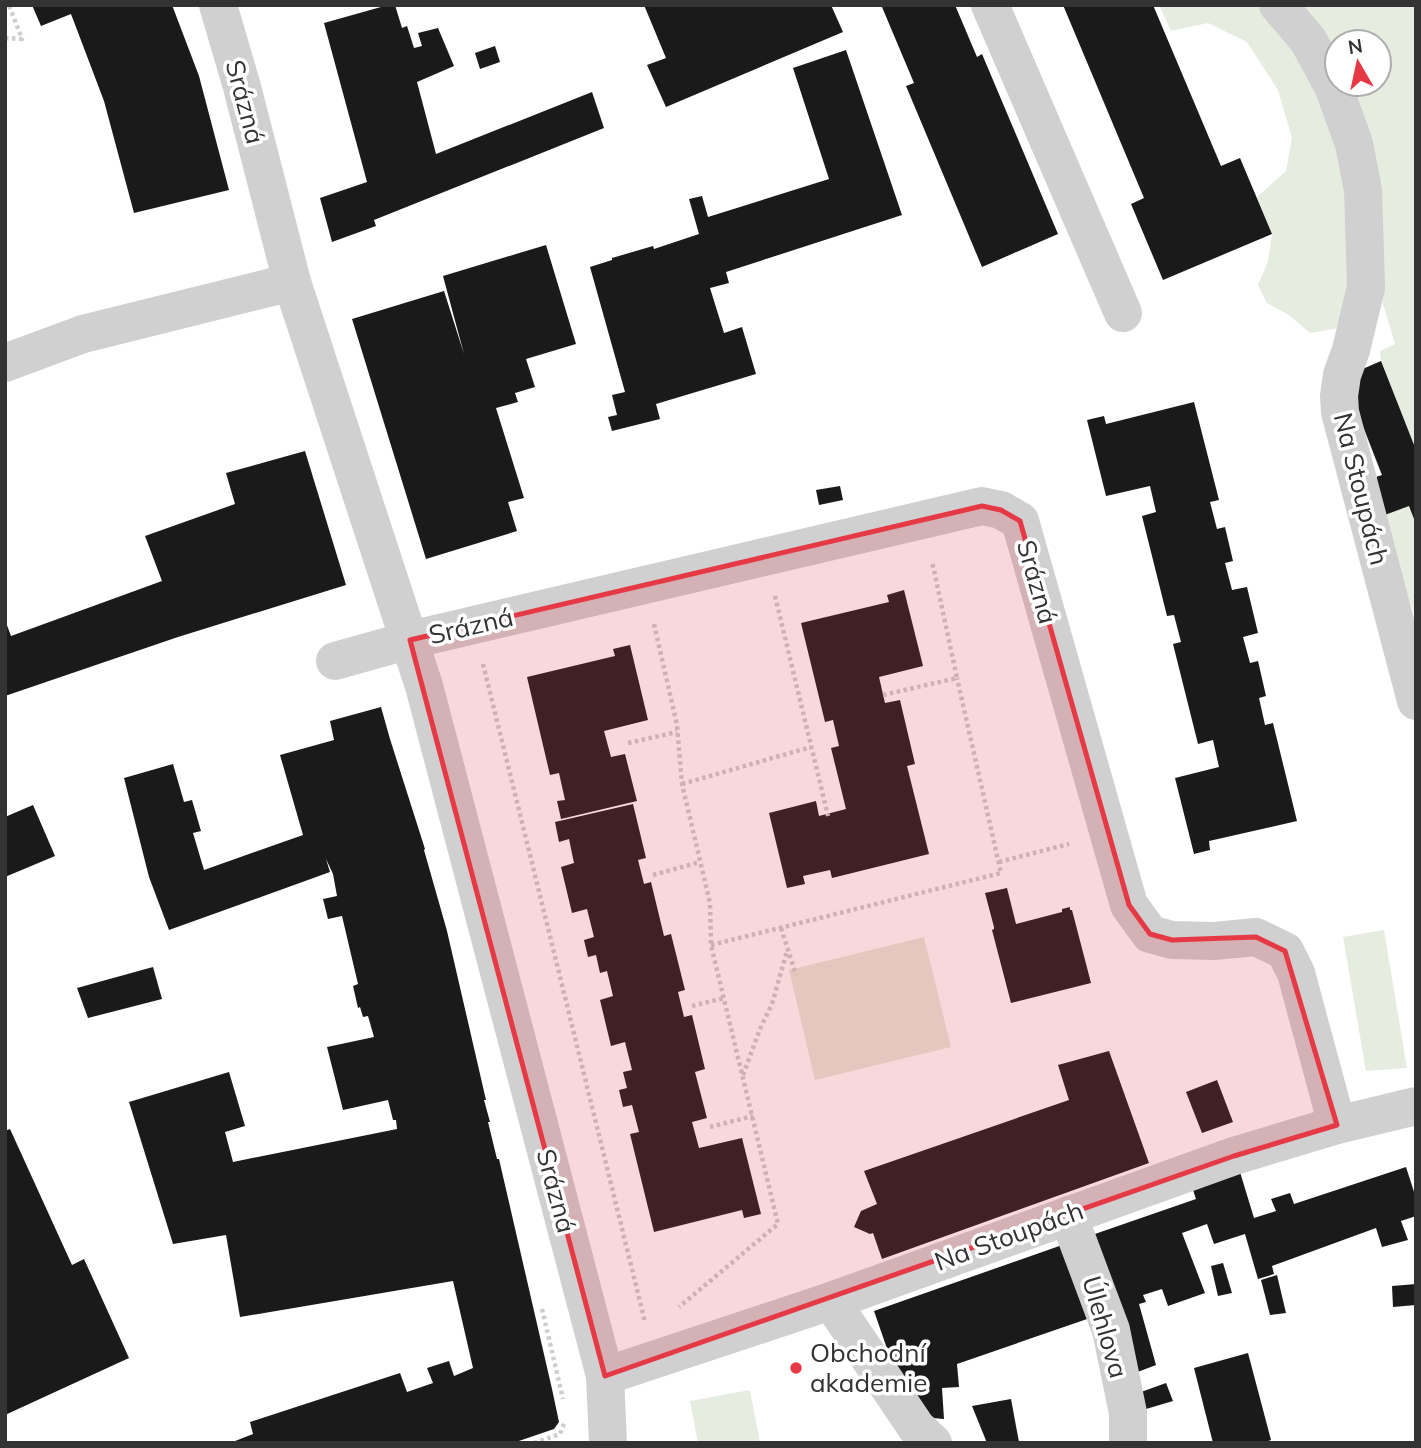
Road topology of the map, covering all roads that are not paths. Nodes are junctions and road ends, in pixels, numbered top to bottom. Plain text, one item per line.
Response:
1 (218, 5) edge
2 (990, 5) edge
3 (1278, 5) edge
4 (292, 282) junction
5 (1123, 313) dead end
6 (5, 363) edge
7 (410, 640) junction
8 (335, 661) dead end
9 (1416, 701) edge
10 (1416, 1106) edge
11 (1337, 1125) junction
12 (1068, 1214) junction
13 (831, 1301) junction
14 (605, 1376) junction
15 (608, 1443) edge
16 (933, 1443) edge
17 (1128, 1443) edge

1 - 4 street, Srázná
2 - 5 street
3 - 9 street, Na Stoupách
4 - 6 street
4 - 7 street, Srázná
7 - 8 street
7 - 11 street, Srázná
7 - 14 street, Srázná
10 - 11 street, Na Stoupách
11 - 12 street, Na Stoupách
12 - 13 street, Na Stoupách
12 - 17 street, Úlehlova
13 - 14 street, Na Stoupách
13 - 16 street
14 - 15 street, Srázná

